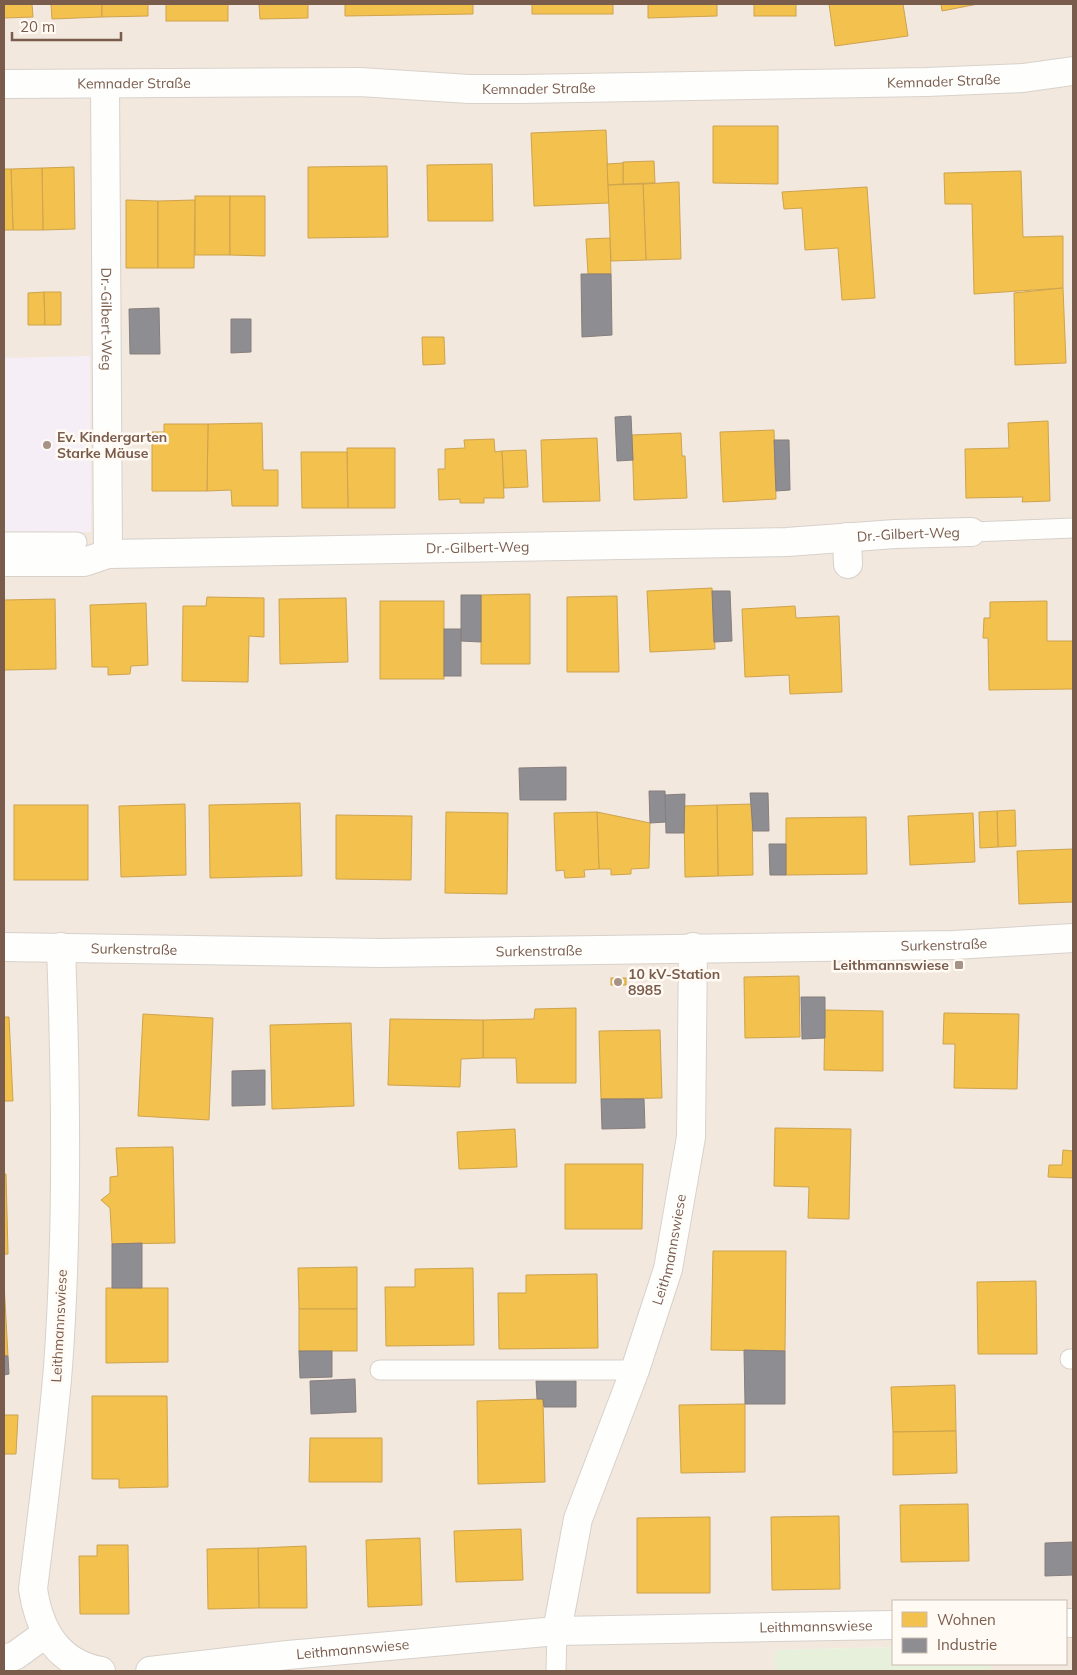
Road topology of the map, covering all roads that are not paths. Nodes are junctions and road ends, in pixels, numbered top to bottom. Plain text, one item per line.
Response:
1 (1073, 70) edge
2 (4, 84) edge
3 (105, 84) junction
4 (1073, 528) edge
5 (971, 532) joint
6 (847, 537) junction
7 (4, 542) edge
8 (77, 542) dead end
9 (108, 554) junction
10 (4, 562) edge
11 (848, 564) dead end
12 (1073, 938) edge
13 (4, 947) edge
14 (61, 947) junction
15 (693, 947) junction
16 (380, 1370) dead end
17 (635, 1370) junction
18 (892, 1626) edge
19 (557, 1631) junction
20 (45, 1634) junction
21 (4, 1660) edge
22 (101, 1671) edge
23 (150, 1671) edge
24 (556, 1671) edge

1 - 3 street, Kemnader Straße
2 - 3 street, Kemnader Straße
3 - 9 street, Dr.-Gilbert-Weg
4 - 5 lane
5 - 6 street, Dr.-Gilbert-Weg
6 - 9 street, Dr.-Gilbert-Weg
6 - 11 street, Dr.-Gilbert-Weg
7 - 8 lane
9 - 10 street, Dr.-Gilbert-Weg
12 - 15 street, Surkenstraße
13 - 14 street, Surkenstraße
14 - 15 street, Surkenstraße
14 - 20 street, Leithmannswiese
15 - 17 street, Leithmannswiese
16 - 17 lane
17 - 19 street, Leithmannswiese
18 - 19 street, Leithmannswiese
19 - 23 street, Leithmannswiese
19 - 24 lane, Leithmannswiese
20 - 21 street
20 - 22 street, Leithmannswiese

